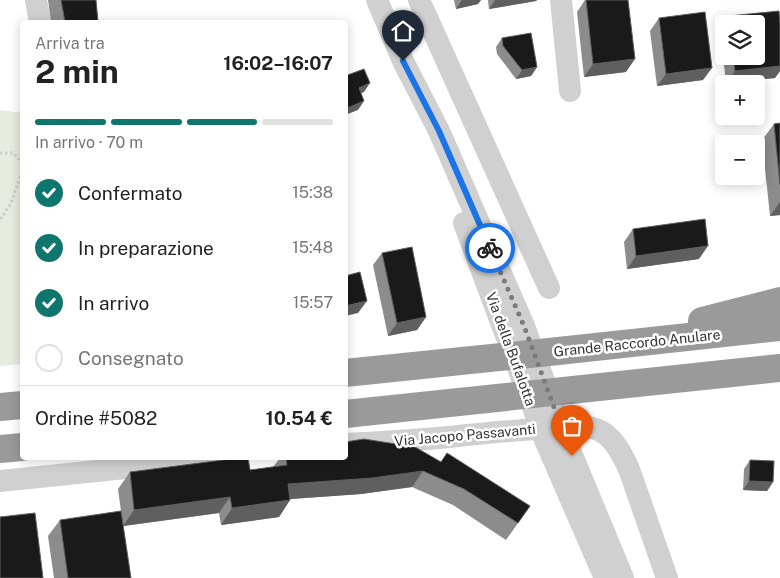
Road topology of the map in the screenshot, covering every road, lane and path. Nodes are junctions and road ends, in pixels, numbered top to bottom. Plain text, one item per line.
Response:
1 (36, 0) edge
2 (377, 0) edge
3 (419, 0) edge
4 (561, 0) edge
5 (40, 20) edge
6 (403, 61) junction
7 (570, 91) dead end
8 (0, 153) edge
9 (20, 160) edge
10 (20, 178) edge
11 (0, 220) edge
12 (549, 288) dead end
13 (780, 301) edge
14 (780, 326) edge
15 (660, 340) junction
16 (780, 368) edge
17 (348, 373) edge
18 (20, 405) edge
19 (0, 407) edge
20 (348, 414) edge
21 (348, 444) edge
22 (20, 447) edge
23 (0, 449) edge
24 (203, 460) edge
25 (0, 481) edge
26 (605, 578) edge
27 (623, 578) edge
28 (667, 578) edge

1 - 5 street
2 - 6 street, Via della Bufalotta
3 - 12 street
4 - 7 street
6 - 26 street, Via della Bufalotta
6 - 27 street, Via della Bufalotta
8 - 9 path
10 - 11 path
13 - 15 highway
14 - 15 highway, Grande Raccordo Anulare
15 - 17 highway, Grande Raccordo Anulare
16 - 20 highway
18 - 19 highway
21 - 28 street, Via Jacopo Passavanti
22 - 23 highway
24 - 25 street

